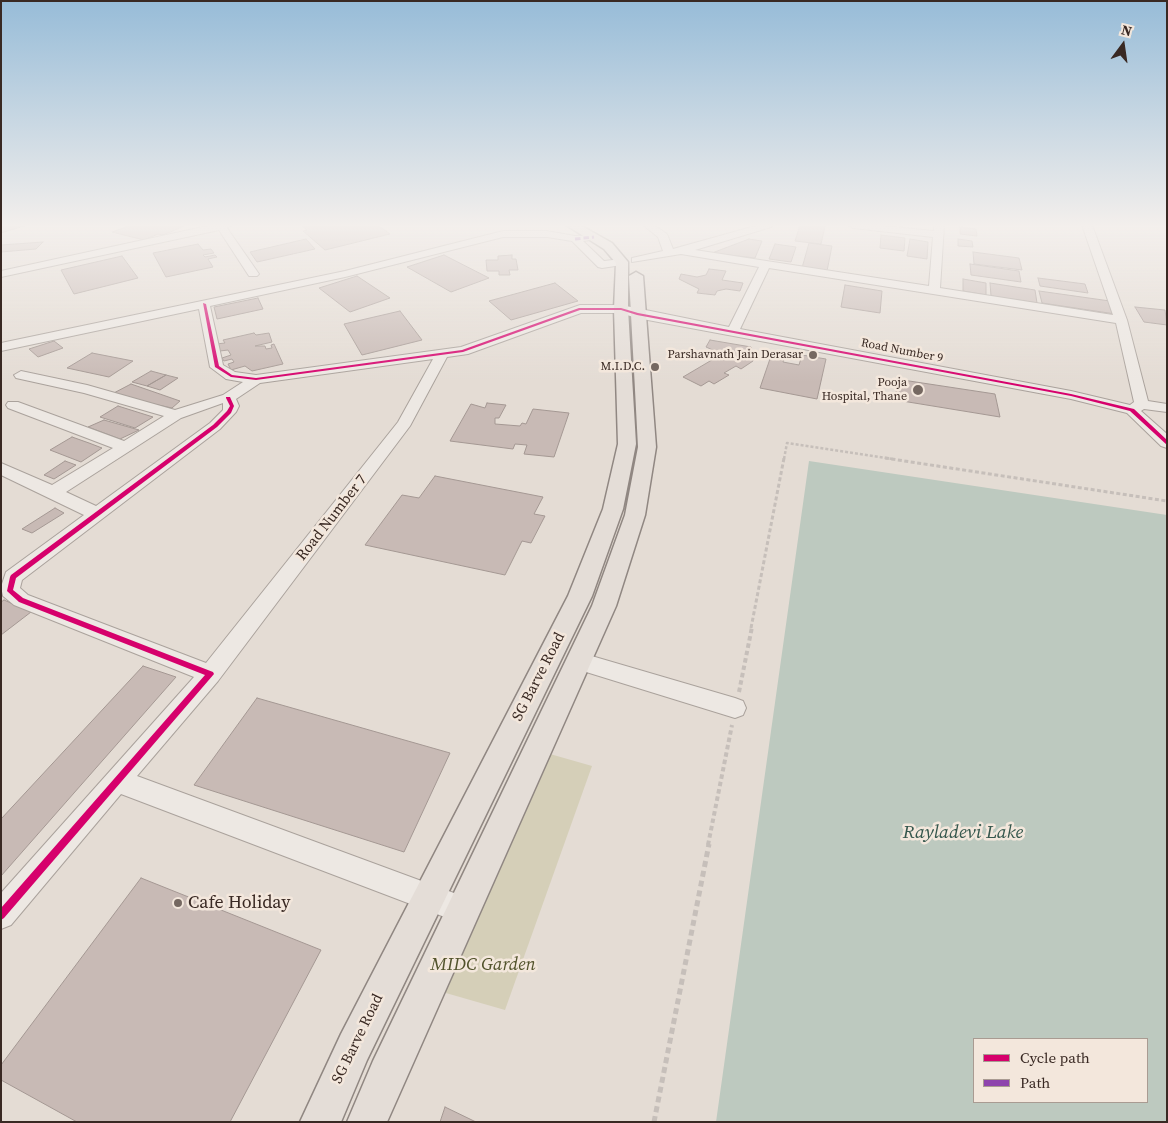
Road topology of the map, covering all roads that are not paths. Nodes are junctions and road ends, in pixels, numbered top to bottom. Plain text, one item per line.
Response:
1 (329, 277) edge
2 (629, 277) edge
3 (759, 277) edge
4 (849, 277) edge
5 (935, 277) edge
6 (1104, 277) edge
7 (934, 291) junction
8 (204, 304) junction
9 (628, 311) junction
10 (1121, 320) junction
11 (733, 331) junction
12 (1, 347) edge
13 (442, 354) junction
14 (21, 375) dead end
15 (256, 379) junction
16 (228, 398) junction
17 (13, 405) dead end
18 (1137, 407) junction
19 (1167, 408) edge
20 (176, 415) junction
21 (1167, 443) edge
22 (124, 446) junction
23 (1, 468) edge
24 (52, 492) junction
25 (98, 514) junction
26 (578, 661) junction
27 (210, 674) junction
28 (735, 708) road end
29 (117, 781) junction
30 (429, 897) junction
31 (4, 907) edge
32 (463, 910) junction
33 (320, 1122) edge
34 (367, 1122) edge

1 - 8 street
2 - 9 main road, SG Barve Road
3 - 11 street
4 - 7 street
5 - 7 street
6 - 10 street
7 - 10 street
8 - 12 street
8 - 15 street
9 - 11 street, Road Number 9
9 - 13 street
9 - 26 main road, SG Barve Road
9 - 30 main road, SG Barve Road
10 - 18 street
11 - 18 street, Road Number 9
13 - 15 street
13 - 27 street, Road Number 7
14 - 20 street
15 - 16 street
16 - 20 street
16 - 25 street
17 - 22 street
18 - 19 street
18 - 21 street, Road Number 9
20 - 22 street
22 - 24 street
23 - 24 street
24 - 25 street
25 - 27 street
26 - 28 street
26 - 32 main road, SG Barve Road
27 - 29 street, Road Number 7
29 - 30 street
29 - 31 street, Road Number 7
30 - 32 street
30 - 33 main road, SG Barve Road
32 - 34 main road, SG Barve Road

